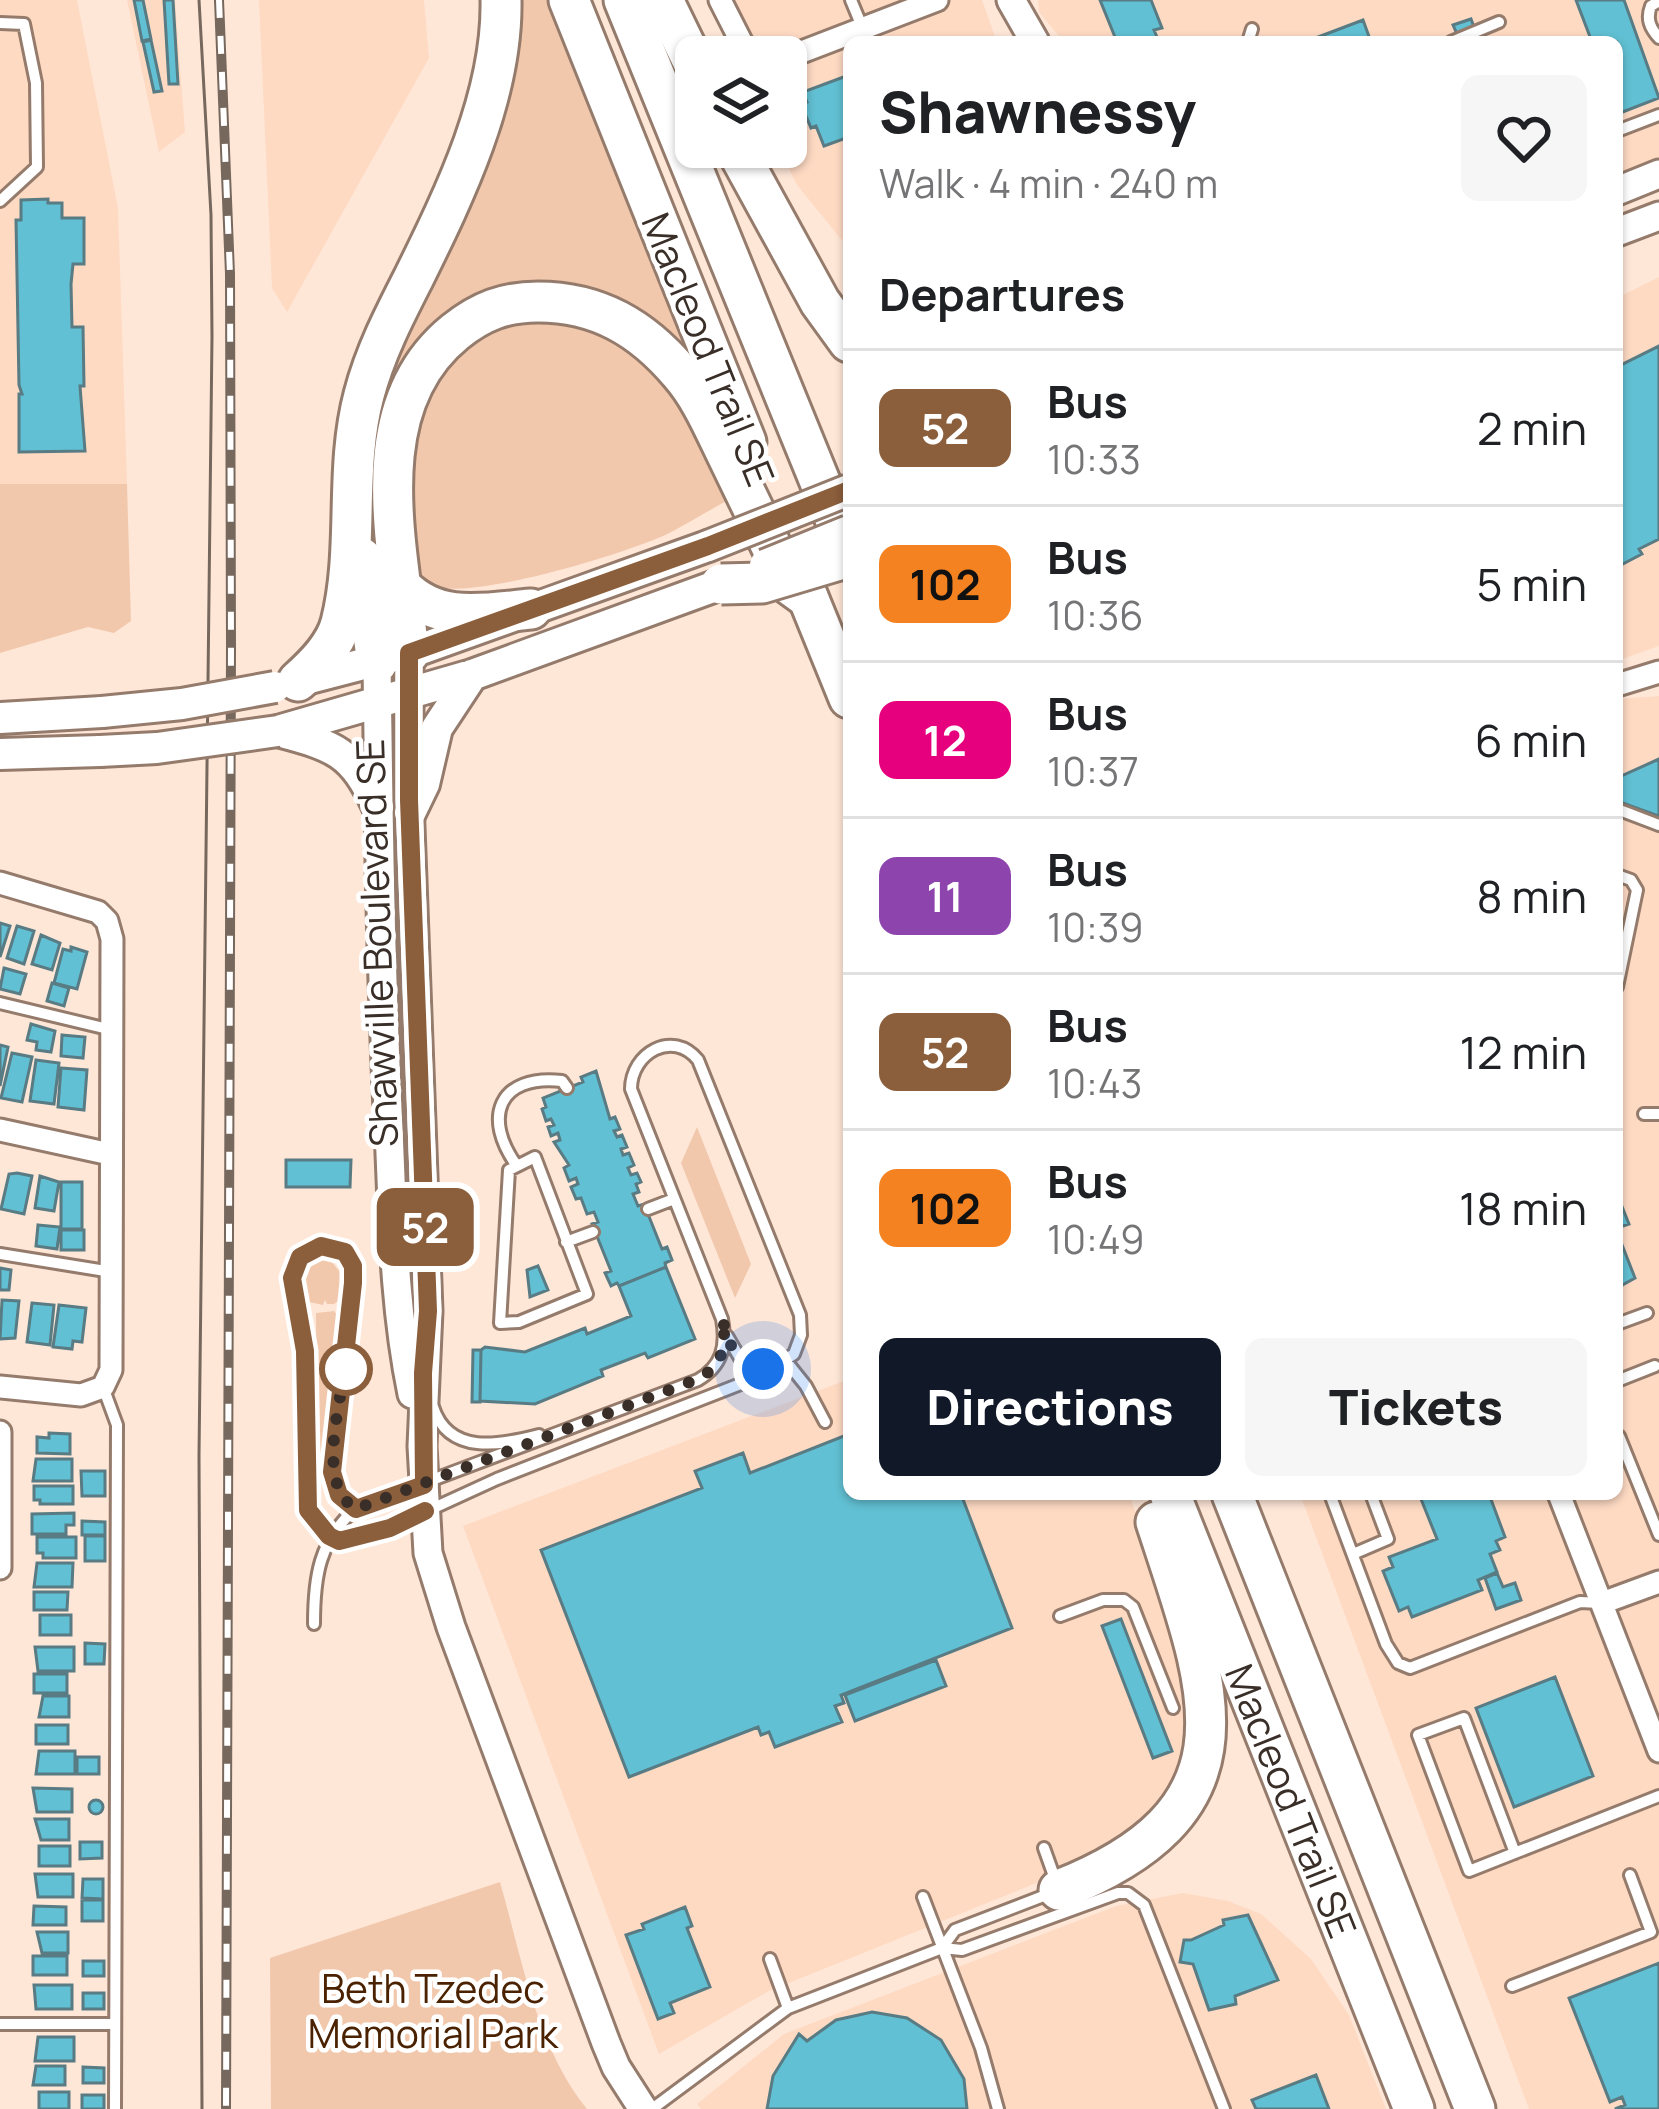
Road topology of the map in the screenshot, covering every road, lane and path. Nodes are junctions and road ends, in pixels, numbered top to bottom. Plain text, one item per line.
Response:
1 (569, 0) edge
2 (624, 0) edge
3 (663, 0) edge
4 (720, 0) edge
5 (851, 0) edge
6 (938, 0) edge
7 (1011, 0) edge
8 (1659, 1) edge
9 (496, 18) edge
10 (1499, 22) dead end
11 (0, 23) edge
12 (863, 29) junction
13 (680, 36) edge
14 (738, 36) edge
15 (844, 36) edge
16 (1032, 36) edge
17 (1465, 36) edge
18 (843, 37) edge
19 (1659, 38) edge
20 (807, 50) edge
21 (1659, 115) edge
22 (1623, 129) edge
23 (747, 168) edge
24 (1659, 174) edge
25 (1623, 188) edge
26 (0, 201) edge
27 (1659, 216) edge
28 (1623, 230) edge
29 (843, 334) edge
30 (766, 349) junction
31 (843, 493) edge
32 (843, 497) edge
33 (353, 524) junction
34 (843, 533) edge
35 (843, 540) edge
36 (843, 557) edge
37 (714, 565) junction
38 (402, 587) junction
39 (808, 598) junction
40 (531, 609) junction
41 (393, 658) junction
42 (1659, 672) edge
43 (472, 675) junction
44 (843, 683) edge
45 (1623, 683) edge
46 (286, 684) junction
47 (408, 694) junction
48 (378, 703) junction
49 (0, 718) edge
50 (278, 731) junction
51 (0, 754) edge
52 (377, 807) junction
53 (1623, 811) edge
54 (410, 813) junction
55 (1659, 825) edge
56 (1623, 877) edge
57 (0, 883) edge
58 (1623, 958) edge
59 (0, 1003) edge
60 (112, 1030) junction
61 (567, 1088) dead end
62 (1644, 1114) dead end
63 (1659, 1114) edge
64 (0, 1130) edge
65 (110, 1154) junction
66 (517, 1166) junction
67 (674, 1199) junction
68 (648, 1209) dead end
69 (593, 1232) dead end
70 (566, 1242) junction
71 (0, 1253) edge
72 (112, 1272) junction
73 (1647, 1313) dead end
74 (722, 1319) junction
75 (1623, 1322) edge
76 (788, 1360) junction
77 (1655, 1366) dead end
78 (423, 1373) junction
79 (1623, 1379) edge
80 (0, 1387) edge
81 (103, 1387) junction
82 (825, 1421) dead end
83 (583, 1424) junction
84 (0, 1432) edge
85 (422, 1445) junction
86 (1623, 1446) edge
87 (424, 1498) junction
88 (1148, 1500) edge
89 (1172, 1500) edge
90 (1234, 1500) edge
91 (1332, 1500) edge
92 (1373, 1500) edge
93 (1561, 1500) edge
94 (356, 1509) junction
95 (0, 1526) edge
96 (1659, 1535) edge
97 (329, 1536) junction
98 (1353, 1553) junction
99 (0, 1568) edge
100 (1659, 1582) edge
101 (1602, 1603) junction
102 (1060, 1616) dead end
103 (314, 1624) dead end
104 (1173, 1708) dead end
105 (1659, 1750) edge
106 (1659, 1796) edge
107 (1044, 1848) dead end
108 (1515, 1853) junction
109 (1630, 1875) dead end
110 (1059, 1890) junction
111 (922, 1897) dead end
112 (942, 1948) junction
113 (770, 1959) dead end
114 (1512, 1986) dead end
115 (1371, 2000) junction
116 (788, 2008) junction
117 (0, 2024) edge
118 (115, 2024) junction
119 (115, 2109) edge
120 (647, 2109) edge
121 (998, 2109) edge
122 (1224, 2109) edge
123 (1399, 2109) edge
124 (1414, 2109) edge
125 (1475, 2109) edge

1 - 39 highway, Macleod Trail SE
2 - 30 highway, Macleod Trail SE
3 - 13 highway
4 - 14 street
5 - 12 lane
6 - 12 street
7 - 16 street
8 - 19 lane
9 - 33 highway
10 - 17 lane
11 - 26 lane
12 - 15 street
18 - 20 street
21 - 22 lane
23 - 29 highway
24 - 25 street
27 - 28 street
30 - 32 highway
30 - 35 highway, Macleod Trail SE
31 - 37 main road, bridge
33 - 41 highway
33 - 46 highway
34 - 37 main road, bridge
36 - 37 highway, bridge
37 - 40 main road
37 - 43 main road
38 - 39 highway
38 - 40 highway
38 - 41 highway
39 - 44 highway, Macleod Trail SE
40 - 41 main road
41 - 46 main road
41 - 47 street, Shawville Boulevard SE
41 - 48 street, Shawville Boulevard SE
42 - 45 street
43 - 47 main road
43 - 54 main road
46 - 49 main road, bridge
47 - 48 main road
47 - 54 street, Shawville Boulevard SE
48 - 50 main road
48 - 52 street, Shawville Boulevard SE
50 - 51 main road, bridge
50 - 52 main road
52 - 85 street, Shawville Boulevard SE
53 - 55 lane
54 - 78 street, Shawville Boulevard SE
56 - 58 lane
57 - 60 street
59 - 60 lane
60 - 65 street
61 - 66 lane
62 - 63 lane
64 - 65 street
65 - 72 street
66 - 70 lane
66 - 70 lane
67 - 68 lane
67 - 74 lane
67 - 76 lane
69 - 70 lane
71 - 72 lane
72 - 81 street
73 - 75 lane
74 - 76 lane
74 - 83 lane
76 - 82 lane
76 - 87 lane
77 - 79 lane
78 - 83 lane
78 - 85 street, Shawville Boulevard SE
80 - 81 street
81 - 118 lane
83 - 87 lane
84 - 95 street
85 - 87 street, Shawville Boulevard SE
86 - 96 lane
87 - 94 lane
87 - 97 lane
87 - 120 street, Shawville Boulevard SE
88 - 110 highway
89 - 115 highway, Macleod Trail SE
90 - 125 highway, Macleod Trail SE
91 - 98 lane
92 - 98 lane
93 - 101 street
94 - 97 lane
94 - 97 lane
95 - 99 street
97 - 103 lane
98 - 101 lane
100 - 101 street
101 - 105 street
102 - 104 lane
106 - 108 lane
107 - 110 lane
108 - 108 lane
109 - 114 lane
110 - 112 lane
111 - 112 lane
112 - 116 lane
112 - 121 lane
112 - 122 lane
113 - 116 lane
115 - 123 highway
115 - 124 highway, Macleod Trail SE
116 - 120 lane
117 - 118 lane
118 - 119 lane

